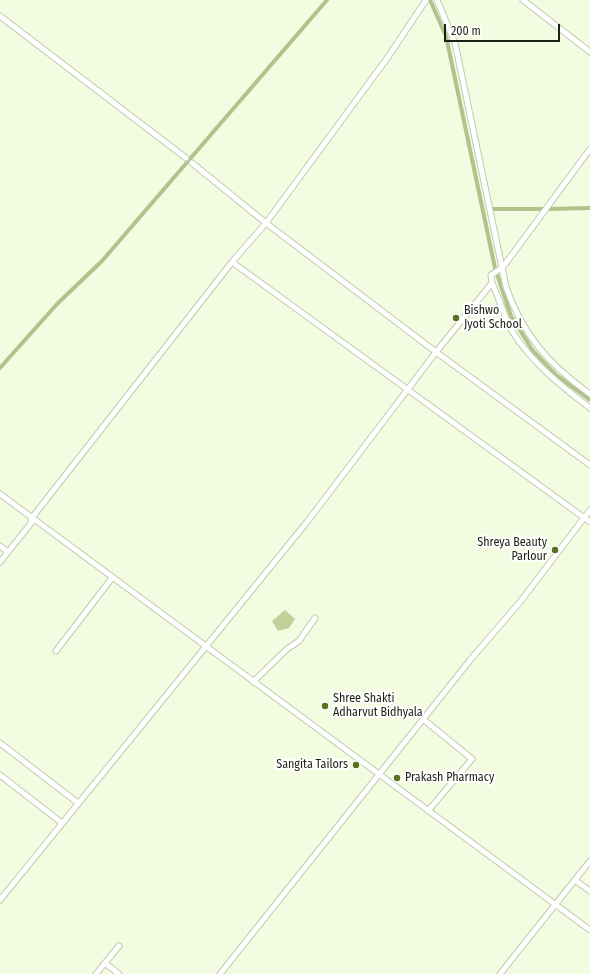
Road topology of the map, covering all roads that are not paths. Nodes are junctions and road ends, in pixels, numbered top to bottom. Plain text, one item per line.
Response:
1 (426, 0) edge
2 (437, 0) edge
3 (523, 0) edge
4 (0, 16) edge
5 (590, 52) edge
6 (590, 149) edge
7 (186, 158) dead end
8 (192, 163) dead end
9 (266, 223) junction
10 (232, 262) junction
11 (499, 270) junction
12 (492, 283) junction
13 (436, 352) junction
14 (409, 389) junction
15 (590, 394) edge
16 (590, 408) edge
17 (590, 465) edge
18 (0, 494) edge
19 (590, 510) edge
20 (31, 518) junction
21 (584, 518) junction
22 (590, 522) edge
23 (0, 546) edge
24 (8, 552) junction
25 (0, 562) edge
26 (112, 578) junction
27 (315, 618) dead end
28 (205, 646) junction
29 (56, 651) dead end
30 (253, 682) junction
31 (423, 719) junction
32 (0, 743) edge
33 (0, 775) edge
34 (379, 775) junction
35 (78, 803) junction
36 (428, 810) junction
37 (62, 823) junction
38 (590, 860) edge
39 (575, 880) junction
40 (590, 891) edge
41 (0, 900) edge
42 (556, 904) junction
43 (590, 930) edge
44 (119, 946) dead end
45 (105, 964) junction
46 (96, 974) edge
47 (119, 974) edge
48 (220, 974) edge
49 (500, 974) edge

1 - 9 street
2 - 11 street
3 - 5 street
4 - 7 street
6 - 11 street
8 - 9 street
9 - 10 street
9 - 13 street
10 - 14 street
10 - 20 street
11 - 12 street
11 - 15 street
12 - 13 street
12 - 16 street
13 - 14 street
13 - 17 street
14 - 21 street
14 - 28 street
18 - 20 street
19 - 21 street
20 - 24 street
20 - 26 street
21 - 22 street
21 - 31 street
23 - 24 street
24 - 25 street
26 - 28 street
26 - 29 street
27 - 30 street
28 - 30 street
28 - 35 street
30 - 34 street
31 - 34 street
31 - 36 street
32 - 35 street
33 - 37 street
34 - 36 street
34 - 48 street
35 - 37 street
36 - 42 street
37 - 41 street
38 - 39 street
39 - 40 street
39 - 42 street
42 - 43 street
42 - 49 street
44 - 45 street
45 - 46 street
45 - 47 street

